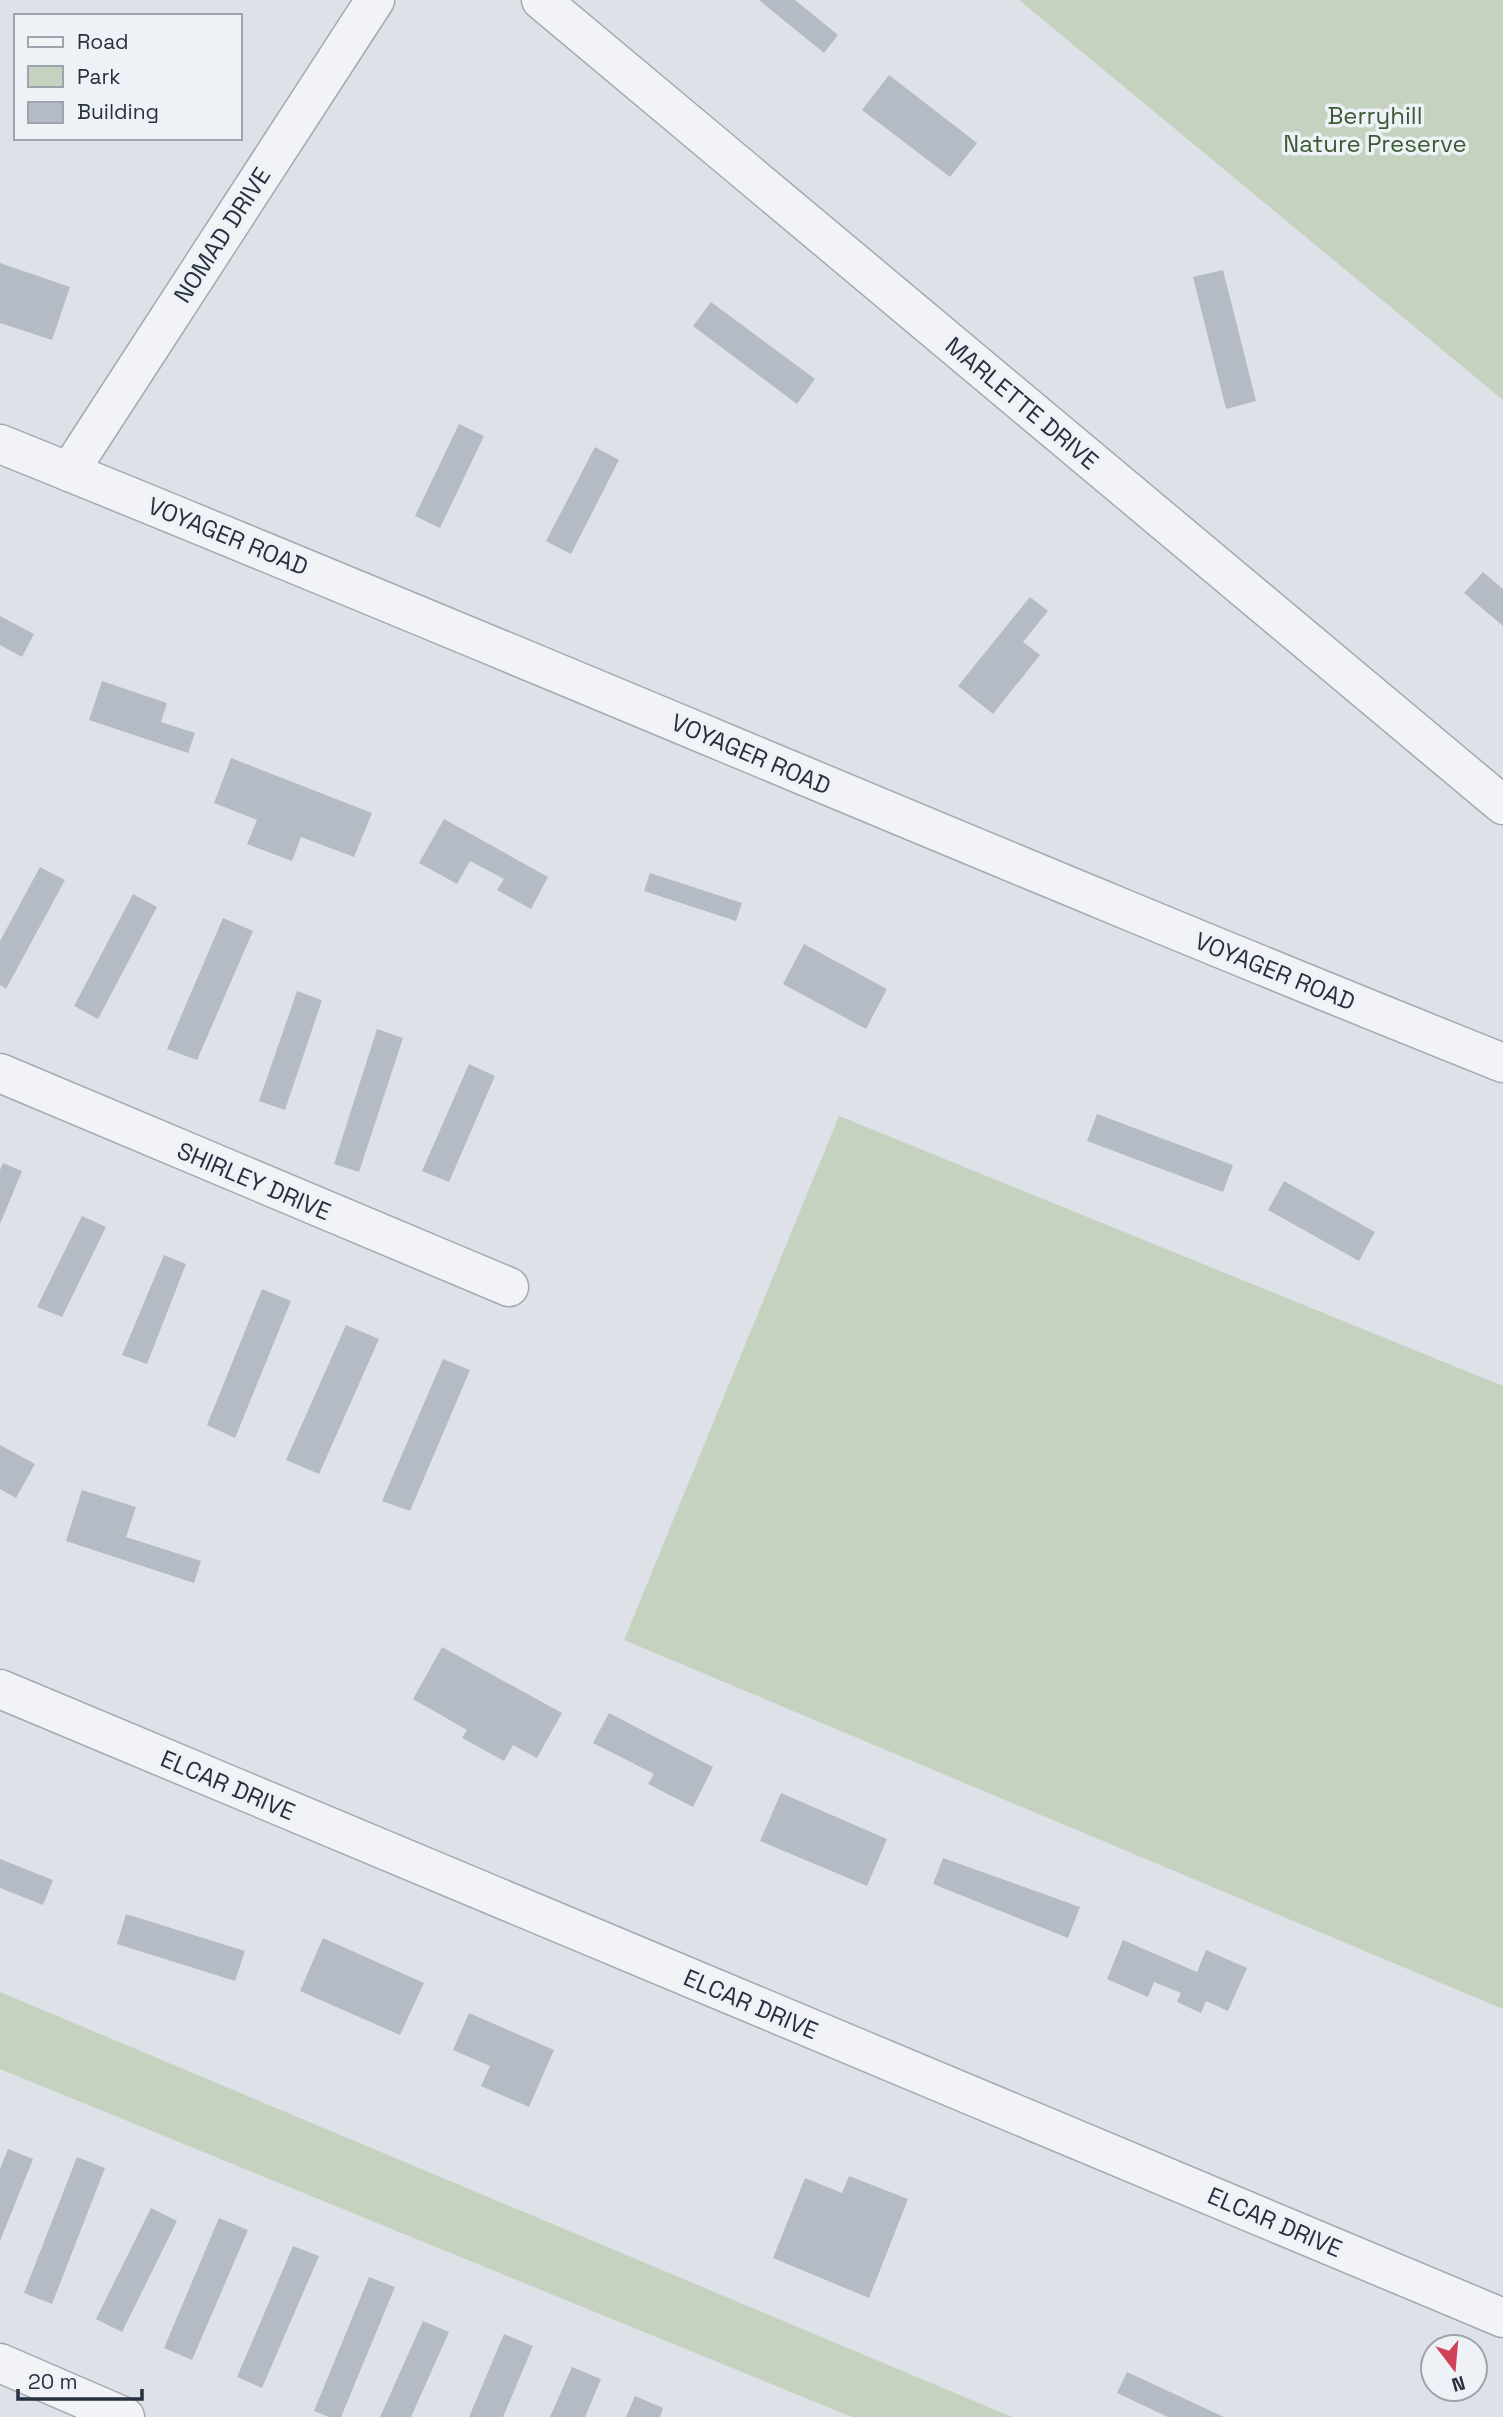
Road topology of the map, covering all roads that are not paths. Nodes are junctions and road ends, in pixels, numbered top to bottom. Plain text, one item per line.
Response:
1 (375, 0) edge
2 (541, 0) edge
3 (0, 444) edge
4 (69, 471) junction
5 (1503, 805) edge
6 (1503, 1063) edge
7 (0, 1073) edge
8 (509, 1287) dead end
9 (0, 1689) edge
10 (1503, 2318) edge
11 (0, 2363) edge
12 (125, 2417) edge

1 - 4 street, NOMAD DRIVE
2 - 5 street, MARLETTE DRIVE
3 - 4 street, VOYAGER ROAD
4 - 6 street, VOYAGER ROAD
7 - 8 street, SHIRLEY DRIVE
9 - 10 street, ELCAR DRIVE
11 - 12 street

